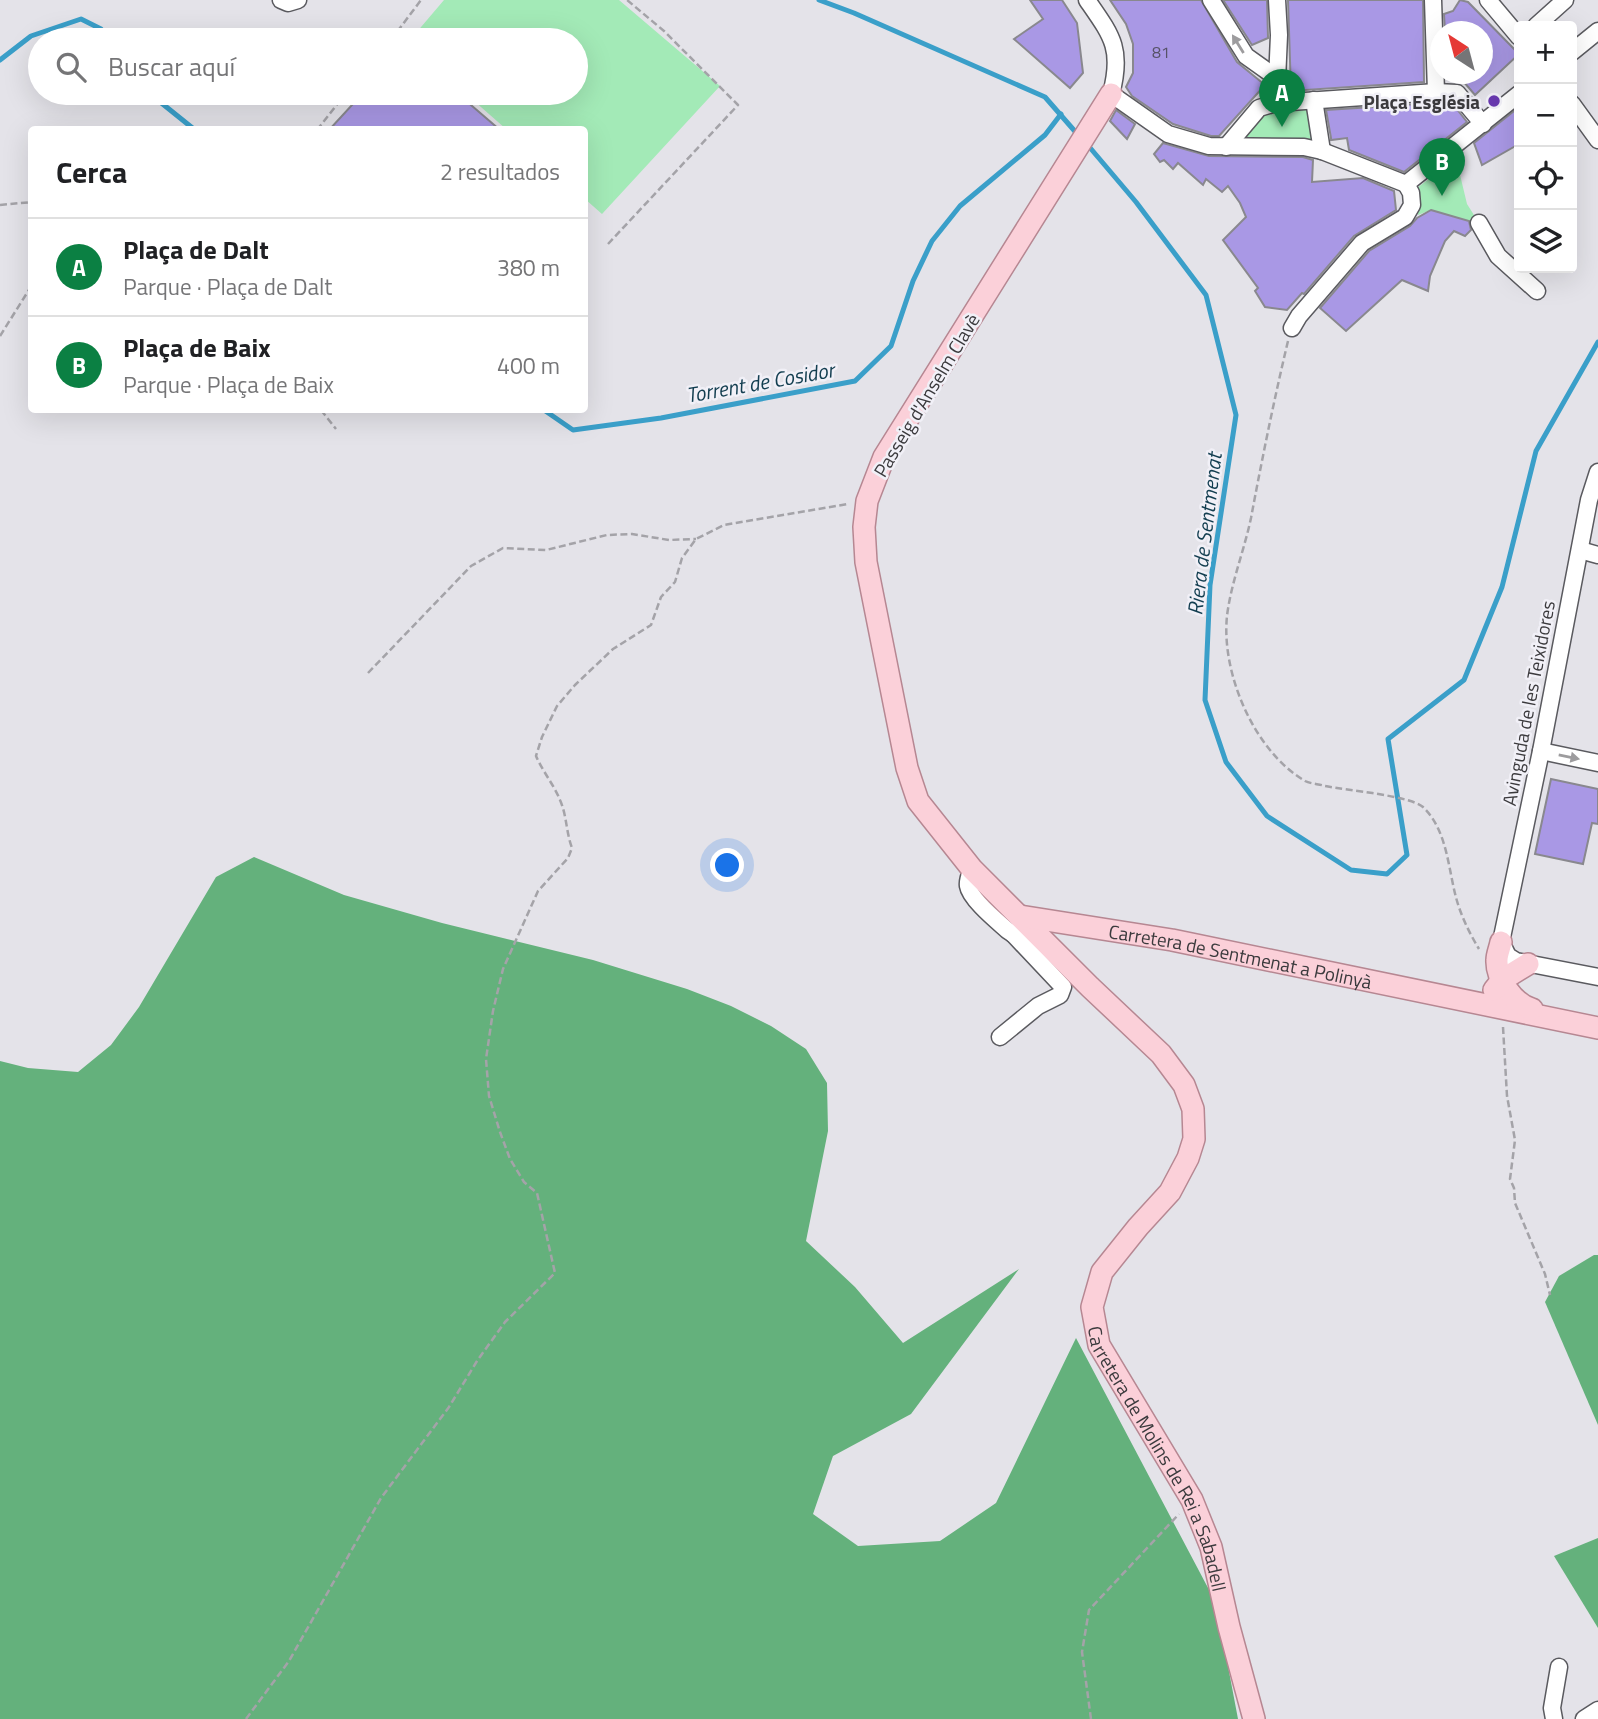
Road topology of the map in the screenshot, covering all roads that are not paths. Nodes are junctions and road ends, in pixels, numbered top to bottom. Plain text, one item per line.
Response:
1 (1087, 0) edge
2 (1211, 0) edge
3 (1277, 0) edge
4 (1433, 0) edge
5 (1488, 0) edge
6 (1565, 0) edge
7 (1542, 21) edge
8 (1514, 31) edge
9 (1598, 32) edge
10 (1577, 48) edge
11 (1277, 78) junction
12 (1436, 92) junction
13 (1111, 94) junction
14 (1514, 98) edge
15 (1314, 100) junction
16 (1276, 103) junction
17 (1577, 111) edge
18 (1483, 124) junction
19 (1598, 140) edge
20 (1226, 147) junction
21 (1322, 150) junction
22 (1406, 184) junction
23 (1479, 223) dead end
24 (1537, 291) dead end
25 (1292, 328) road end
26 (1598, 472) edge
27 (1580, 550) junction
28 (1598, 555) edge
29 (1541, 751) junction
30 (1598, 763) edge
31 (1022, 927) junction
32 (1500, 962) junction
33 (1528, 964) junction
34 (1598, 977) edge
35 (1503, 1002) junction
36 (1598, 1015) edge
37 (1598, 1028) edge
38 (1000, 1037) dead end
39 (1559, 1667) dead end
40 (1598, 1710) edge
41 (1254, 1719) edge
42 (1554, 1719) edge
43 (1584, 1719) edge

1 - 13 street, Passeig d'Anselm Clavè
11 -> 2 street
3 - 11 street
4 - 12 street
5 - 8 street
6 - 7 street
9 - 10 street
11 - 16 street
12 - 15 street
12 - 18 street
13 - 20 street
13 - 31 main road, Passeig d'Anselm Clavè
14 - 18 street
15 - 16 street
15 - 21 street
16 - 20 street
17 - 19 street
18 - 22 street
20 - 21 street
21 - 22 street
22 - 25 street
23 - 24 street
26 - 27 street, Avinguda de les Teixidores
27 - 28 street
27 - 29 street, Avinguda de les Teixidores
29 -> 30 street
29 - 32 street, Avinguda de les Teixidores
31 - 35 main road, Carretera de Sentmenat a Polinyà
31 - 38 street
31 - 41 main road, Carretera de Molins de Rei a Sabadell
32 - 33 main road
32 - 33 street
32 - 35 main road
33 - 34 street
35 - 36 main road, Carretera de Sentmenat a Polinyà
35 - 37 main road
39 - 42 street
40 - 43 street

